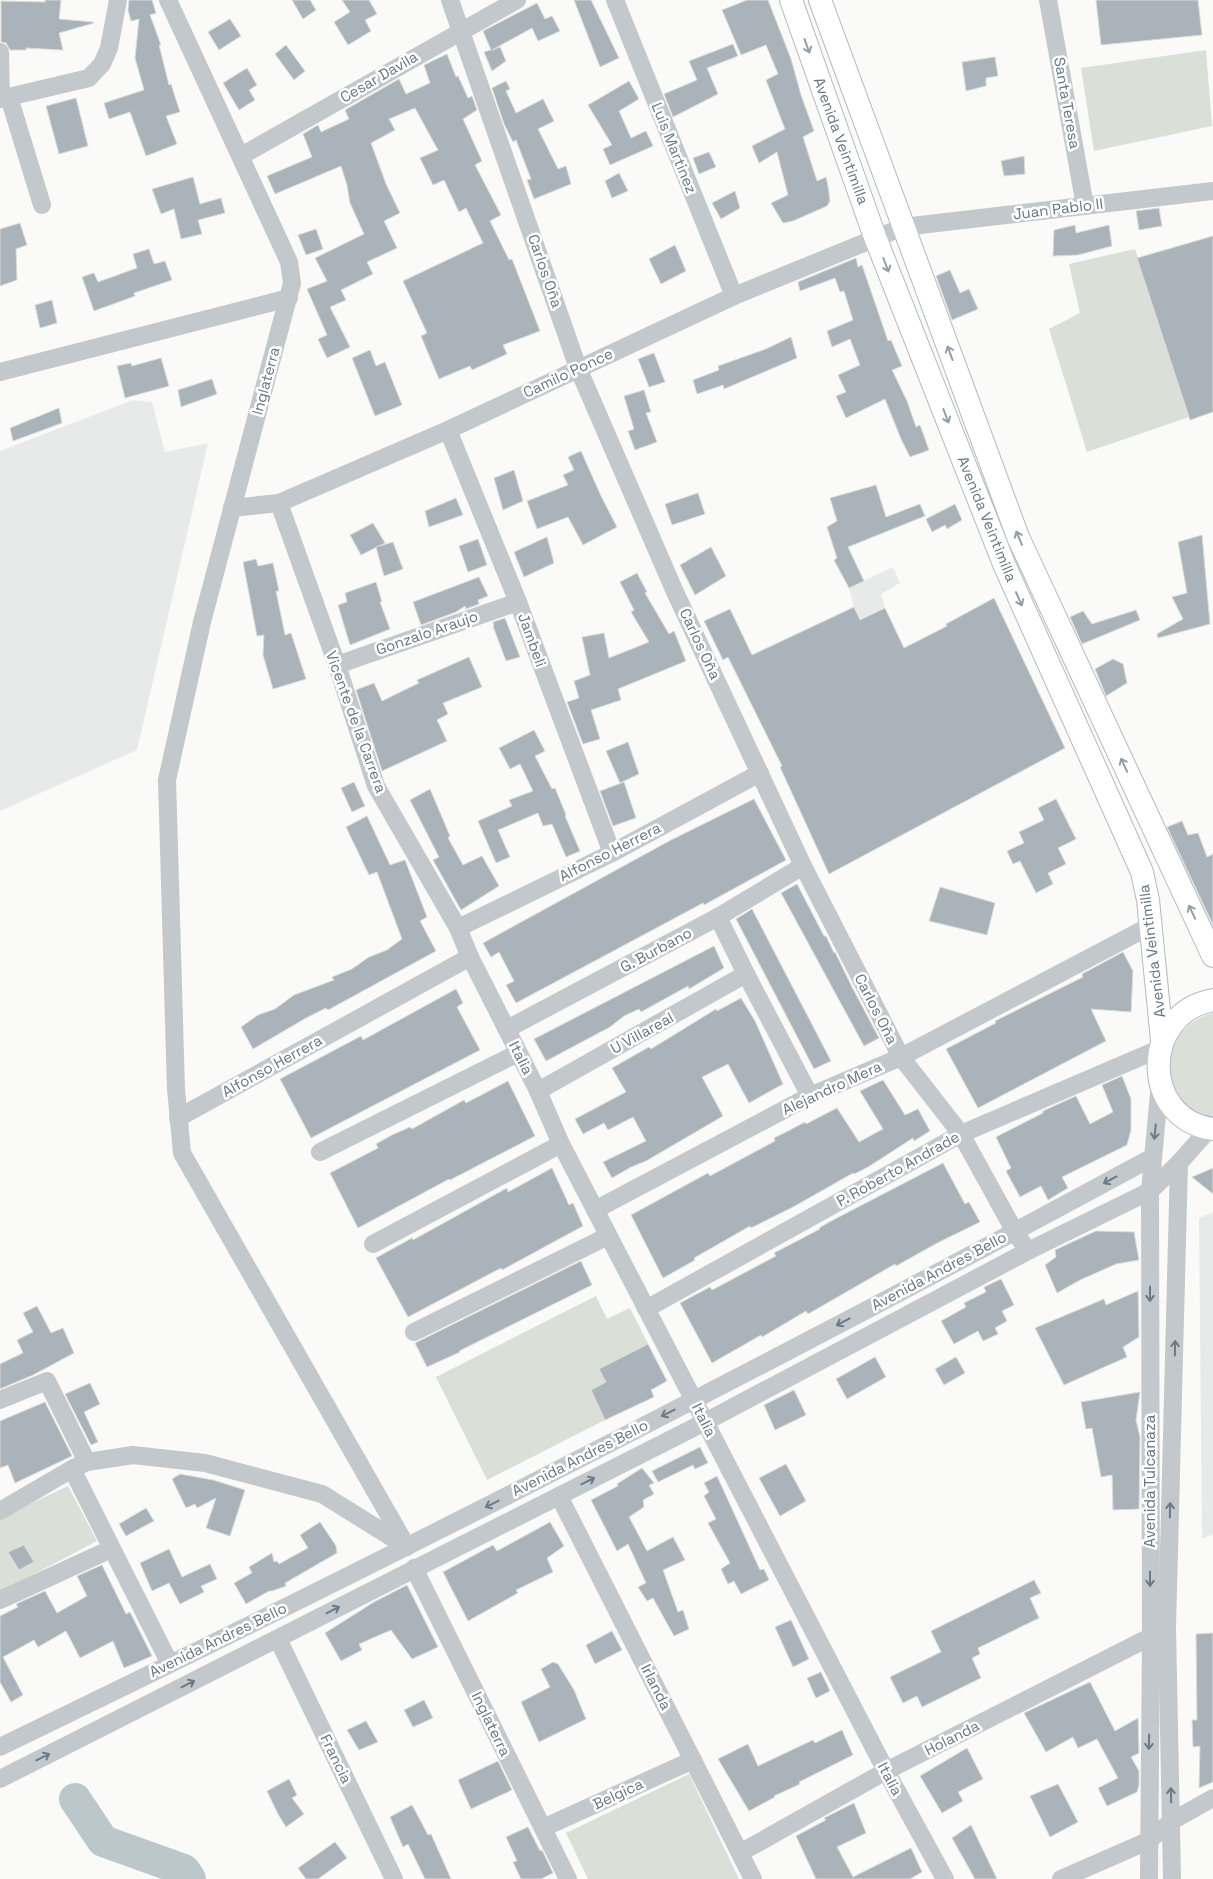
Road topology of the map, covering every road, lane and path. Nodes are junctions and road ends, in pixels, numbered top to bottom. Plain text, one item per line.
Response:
1 (118, 0) edge
2 (168, 0) edge
3 (450, 0) edge
4 (517, 0) edge
5 (615, 0) edge
6 (791, 0) edge
7 (820, 0) edge
8 (1048, 0) edge
9 (461, 30) junction
10 (0, 52) edge
11 (4, 98) edge
12 (241, 156) junction
13 (1213, 191) edge
14 (42, 205) dead end
15 (1085, 206) junction
16 (903, 227) junction
17 (876, 237) junction
18 (734, 296) junction
19 (288, 298) junction
20 (578, 368) junction
21 (0, 372) edge
22 (448, 430) junction
23 (997, 480) junction
24 (974, 489) junction
25 (279, 503) junction
26 (232, 508) junction
27 (518, 602) junction
28 (337, 665) junction
29 (760, 773) junction
30 (612, 853) junction
31 (803, 866) junction
32 (718, 917) junction
33 (1150, 926) junction
34 (458, 928) junction
35 (1213, 956) edge
36 (470, 957) junction
37 (746, 974) junction
38 (1213, 1000) edge
39 (507, 1029) junction
40 (1161, 1045) junction
41 (518, 1053) junction
42 (901, 1057) junction
43 (1160, 1083) junction
44 (538, 1091) junction
45 (810, 1096) junction
46 (178, 1118) junction
47 (1212, 1128) edge
48 (961, 1134) junction
49 (561, 1144) junction
50 (320, 1152) dead end
51 (1153, 1157) junction
52 (1179, 1163) junction
53 (1150, 1191) junction
54 (595, 1210) junction
55 (1015, 1232) junction
56 (608, 1236) junction
57 (373, 1244) dead end
58 (1028, 1251) junction
59 (646, 1309) junction
60 (414, 1332) dead end
61 (0, 1400) edge
62 (693, 1400) junction
63 (705, 1422) junction
64 (80, 1466) junction
65 (559, 1496) junction
66 (0, 1510) edge
67 (407, 1547) junction
68 (111, 1549) junction
69 (414, 1568) junction
70 (0, 1600) edge
71 (1167, 1628) junction
72 (1150, 1638) junction
73 (278, 1639) junction
74 (170, 1664) junction
75 (0, 1747) edge
76 (692, 1760) junction
77 (886, 1772) junction
78 (0, 1779) edge
79 (1213, 1798) edge
80 (1172, 1821) junction
81 (543, 1828) junction
82 (1148, 1841) junction
83 (740, 1853) junction
84 (394, 1879) edge
85 (568, 1879) edge
86 (753, 1879) edge
87 (945, 1879) edge
88 (1060, 1879) edge
89 (1149, 1879) edge
90 (1172, 1879) edge

1 - 11 street
2 - 12 street, Inglaterra
3 - 9 street, Carlos Oña
4 - 9 street, Cesar Davila
5 - 18 street, Luis Martinez
6 -> 17 main road, Avenida Veintimilla
7 - 16 main road, Avenida Veintimilla
8 - 15 street, Santa Teresa
9 - 12 street, Cesar Davila
9 - 20 street, Carlos Oña
10 - 11 street
11 - 14 street
12 - 19 street, Inglaterra
13 - 15 street, Juan Pablo II
15 - 16 street, Juan Pablo II
16 - 17 street, Camilo Ponce
23 -> 16 main road, Avenida Veintimilla
17 - 18 street, Camilo Ponce
17 -> 24 main road, Avenida Veintimilla
18 - 20 street, Camilo Ponce
19 - 21 street
19 - 26 street, Inglaterra
20 - 22 street, Camilo Ponce
20 - 29 street, Carlos Oña
22 - 25 street, Camilo Ponce
22 - 27 street, Jambeli
23 - 24 street
35 -> 23 main road, Avenida Veintimilla
24 -> 33 main road, Avenida Veintimilla
25 - 26 street, Camilo Ponce
25 - 28 street, Vicente de la Carrera
26 - 46 street, Inglaterra
27 - 28 street, Gonzalo Araujo
27 - 30 street, Jambeli
28 - 34 street, Vicente de la Carrera
29 - 30 street, Alfonso Herrera
29 - 31 street, Carlos Oña
30 - 34 street, Alfonso Herrera
31 - 32 street, G. Burbano
31 - 42 street, Carlos Oña
32 - 37 street
32 - 39 street, G. Burbano
32 - 45 street
33 - 40 main road, Avenida Veintimilla
33 - 42 street, Alejandro Mera
34 - 36 street, Vicente de la Carrera
36 - 39 street, Italia
36 - 46 street, Alfonso Herrera
37 - 44 street, U Villareal
37 - 45 street
38 - 40 main road
39 - 41 street, Italia
40 - 43 main road, Avenida Veintimilla
40 - 48 street, P. Roberto Andrade
41 - 44 street, Italia
41 - 50 street
42 - 45 street, Alejandro Mera
42 - 48 street, Carlos Oña
43 - 47 main road
43 -> 51 street, Avenida Tulcanaza
44 - 49 street, Italia
45 - 54 street, Alejandro Mera
46 - 67 street, Inglaterra
47 - 52 street
48 - 55 street, Carlos Oña
48 - 59 street, P. Roberto Andrade
49 - 54 street, Italia
49 - 57 street
51 - 53 street, Avenida Tulcanaza
51 -> 55 street, Avenida Andres Bello
52 - 53 street, Avenida Andres Bello
71 -> 52 street, Avenida Tulcanaza
53 - 58 street, Avenida Andres Bello
53 -> 72 street, Avenida Tulcanaza
54 - 56 street, Italia
55 - 58 street, Carlos Oña
55 -> 62 street, Avenida Andres Bello
56 - 59 street, Italia
56 - 60 street
58 - 63 street, Avenida Andres Bello
59 - 62 street, Italia
61 - 64 street
62 - 63 street, Italia
62 -> 67 street, Avenida Andres Bello
65 -> 63 street, Avenida Andres Bello
63 - 77 street, Italia
64 - 66 street
64 - 67 street
64 - 68 street
65 - 69 street, Avenida Andres Bello
65 - 76 street, Irlanda
67 - 74 street, Avenida Andres Bello
68 - 70 street
68 - 74 street
73 -> 69 street, Avenida Andres Bello
69 - 81 street, Inglaterra
71 - 72 street, Holanda
80 -> 71 street, Avenida Tulcanaza
72 - 77 street, Holanda
72 -> 82 street, Avenida Tulcanaza
78 -> 73 street, Avenida Andres Bello
73 - 84 street, Francia
74 - 75 street, Avenida Andres Bello
76 - 81 street, Belgica
76 - 83 street, Irlanda
77 - 83 street, Holanda
77 - 87 street, Italia
79 - 80 street
80 - 82 street
80 - 90 street, Avenida Tulcanaza
81 - 85 street, Inglaterra
82 - 88 street
82 - 89 street, Avenida Tulcanaza
83 - 86 street, Irlanda

